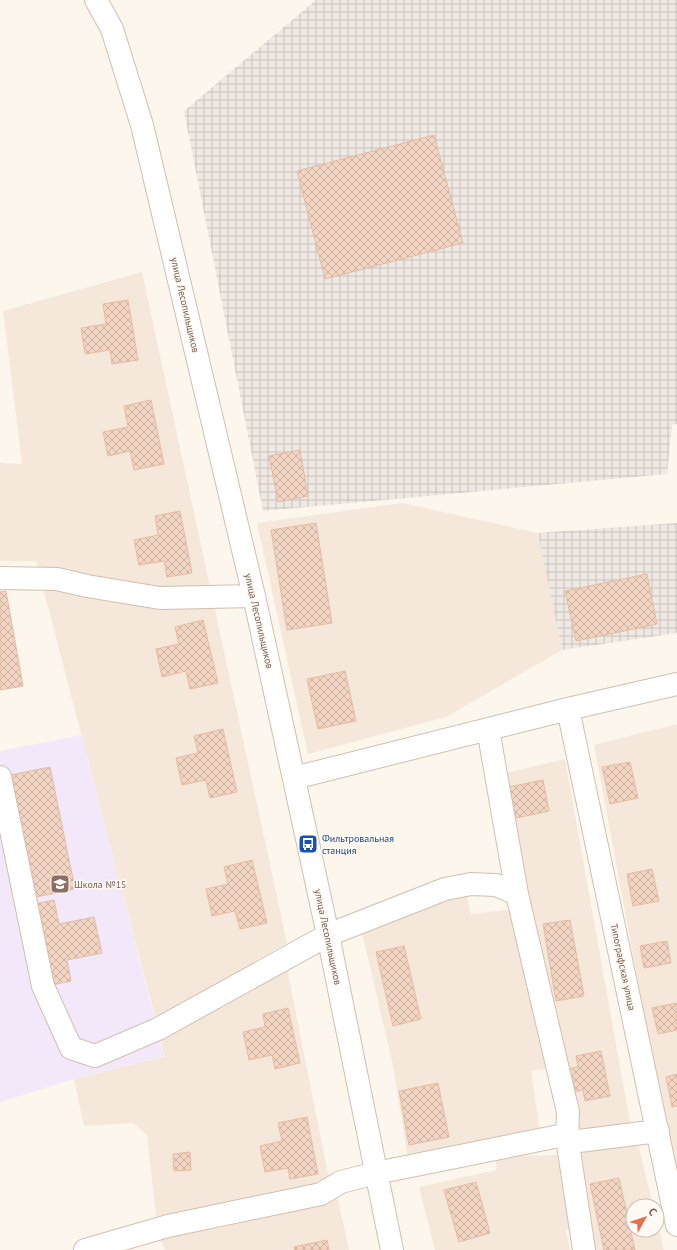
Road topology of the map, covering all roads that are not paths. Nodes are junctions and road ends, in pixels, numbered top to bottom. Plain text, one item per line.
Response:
1 (96, 0) edge
2 (0, 578) edge
3 (254, 596) junction
4 (677, 684) edge
5 (568, 709) junction
6 (488, 729) junction
7 (0, 777) edge
8 (294, 778) junction
9 (517, 894) junction
10 (328, 936) junction
11 (658, 1130) junction
12 (567, 1138) junction
13 (376, 1173) junction
14 (677, 1225) edge
15 (85, 1250) edge
16 (392, 1250) edge
17 (584, 1250) edge

1 - 3 street, улица Лесопильщиков
2 - 3 street
3 - 8 street, улица Лесопильщиков
4 - 5 street
5 - 6 street
5 - 11 street, Типографская улица
6 - 8 street
6 - 9 street
7 - 10 street
8 - 10 street, улица Лесопильщиков
9 - 10 street
9 - 12 street
10 - 13 street, улица Лесопильщиков
11 - 12 street
11 - 14 street, Типографская улица
12 - 13 street
12 - 17 street
13 - 15 street
13 - 16 street, улица Лесопильщиков

